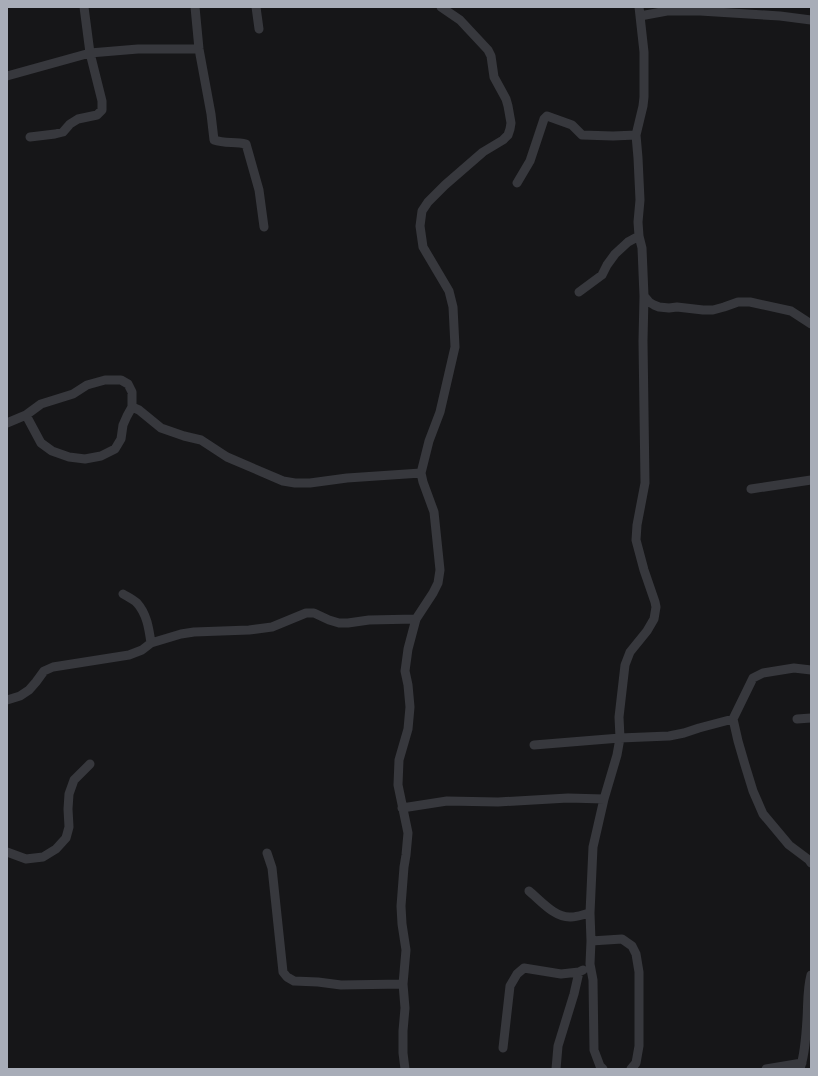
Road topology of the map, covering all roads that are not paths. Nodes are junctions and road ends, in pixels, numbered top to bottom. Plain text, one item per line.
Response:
1 (84, 7) edge
2 (196, 7) edge
3 (256, 7) edge
4 (441, 7) edge
5 (639, 12) edge
6 (811, 20) edge
7 (259, 29) dead end
8 (199, 49) junction
9 (90, 53) junction
10 (7, 76) edge
11 (636, 135) junction
12 (30, 137) dead end
13 (517, 183) dead end
14 (264, 227) dead end
15 (639, 236) junction
16 (579, 292) dead end
17 (644, 296) junction
18 (811, 324) edge
19 (132, 407) junction
20 (26, 415) junction
21 (7, 423) edge
22 (421, 472) junction
23 (811, 480) edge
24 (750, 489) dead end
25 (123, 594) dead end
26 (416, 619) junction
27 (151, 643) junction
28 (811, 670) edge
29 (7, 700) edge
30 (797, 718) dead end
31 (811, 718) edge
32 (734, 719) junction
33 (620, 738) junction
34 (534, 745) dead end
35 (90, 764) dead end
36 (604, 799) junction
37 (402, 808) junction
38 (7, 852) edge
39 (267, 853) dead end
40 (811, 864) edge
41 (529, 891) dead end
42 (590, 913) junction
43 (591, 941) junction
44 (590, 964) junction
45 (579, 972) junction
46 (811, 975) edge
47 (403, 984) junction
48 (503, 1048) dead end
49 (801, 1066) edge
50 (405, 1069) edge
51 (556, 1069) edge
52 (603, 1069) edge
53 (631, 1069) edge
54 (766, 1069) edge

1 - 9 street
2 - 8 street
3 - 7 street
4 - 22 street
5 - 6 street
5 - 11 street
8 - 9 street
8 - 14 street
9 - 10 street
9 - 12 street
11 - 13 street
11 - 15 street
15 - 16 street
15 - 17 street
17 - 18 street
17 - 33 street
19 - 20 street
19 - 20 street
19 - 22 street
20 - 21 street
22 - 26 street
23 - 24 street
25 - 27 street
26 - 27 street
26 - 37 street
27 - 29 street
28 - 32 street
30 - 31 street
32 - 33 street
32 - 40 street
33 - 34 street
33 - 36 street
35 - 38 street
36 - 37 street
36 - 42 street
37 - 47 street
39 - 47 street
41 - 42 street
42 - 43 street
43 - 44 street
43 - 53 street
44 - 45 street
44 - 52 street
45 - 48 street
45 - 51 street
46 - 49 street
47 - 50 street
49 - 54 street

